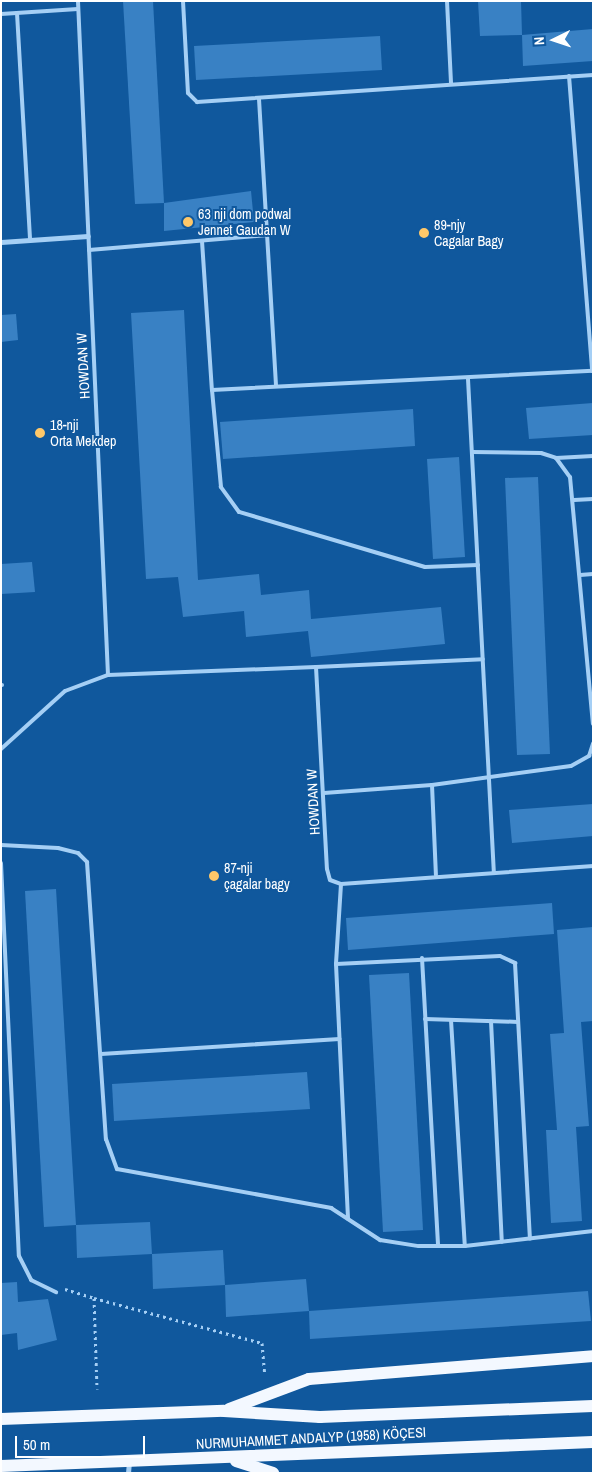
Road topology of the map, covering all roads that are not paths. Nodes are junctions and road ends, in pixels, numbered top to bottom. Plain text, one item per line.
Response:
1 (78, 1) edge
2 (182, 1) edge
3 (447, 1) edge
4 (78, 9) junction
5 (17, 13) junction
6 (1, 14) edge
7 (593, 75) edge
8 (569, 76) junction
9 (451, 84) junction
10 (259, 99) junction
11 (267, 235) junction
12 (88, 236) junction
13 (30, 240) junction
14 (202, 241) junction
15 (1, 242) edge
16 (89, 250) junction
17 (592, 371) edge
18 (468, 379) junction
19 (276, 385) junction
20 (212, 390) junction
21 (472, 452) junction
22 (593, 456) edge
23 (556, 458) junction
24 (593, 499) edge
25 (574, 500) junction
26 (478, 565) junction
27 (593, 574) edge
28 (580, 575) junction
29 (587, 657) junction
30 (593, 657) edge
31 (483, 659) junction
32 (316, 667) junction
33 (108, 675) junction
34 (593, 724) edge
35 (593, 744) edge
36 (1, 749) edge
37 (591, 756) edge
38 (489, 777) junction
39 (432, 785) junction
40 (324, 792) junction
41 (1, 845) edge
42 (1, 863) edge
43 (593, 866) edge
44 (494, 872) junction
45 (436, 875) junction
46 (341, 884) junction
47 (422, 958) junction
48 (336, 964) junction
49 (425, 1019) junction
50 (451, 1020) junction
51 (491, 1021) junction
52 (518, 1022) junction
53 (340, 1039) junction
54 (101, 1054) junction
55 (348, 1219) junction
56 (593, 1231) edge
57 (530, 1239) junction
58 (502, 1242) junction
59 (438, 1246) junction
60 (465, 1246) junction
61 (56, 1292) dead end
62 (593, 1356) edge
63 (593, 1406) edge
64 (224, 1411) junction
65 (1, 1419) edge
66 (593, 1442) edge
67 (229, 1458) junction
68 (1, 1466) edge
69 (128, 1467) edge
70 (273, 1473) edge

1 - 4 lane, HOWDAN W
2 - 10 lane
3 - 9 lane
4 - 5 lane
4 - 12 lane, HOWDAN W
5 - 6 lane
5 - 13 lane
7 - 8 lane
8 - 9 lane
8 - 17 lane
9 - 10 lane
10 - 11 lane
11 - 14 lane
11 - 19 lane
12 - 13 street
12 - 16 lane, HOWDAN W
13 - 15 street
14 - 16 lane
14 - 20 lane
16 - 33 lane, HOWDAN W
17 - 18 lane
18 - 19 lane
18 - 21 lane
19 - 20 lane
20 - 26 lane
21 - 23 lane
21 - 26 lane
22 - 23 lane
23 - 25 lane
24 - 25 lane
25 - 28 lane
26 - 31 lane
27 - 28 lane
28 - 29 lane
29 - 30 lane
29 - 34 lane
31 - 32 lane
31 - 38 lane
32 - 33 lane
32 - 40 lane, HOWDAN W
33 - 36 lane
35 - 37 lane
37 - 38 lane
38 - 39 lane
38 - 44 lane
39 - 40 lane
39 - 45 lane
40 - 46 lane, HOWDAN W
41 - 54 lane
42 - 61 lane
43 - 44 lane
44 - 45 lane
45 - 46 lane
46 - 48 lane
47 - 48 lane
47 - 49 lane
47 - 52 lane
48 - 53 lane
49 - 50 lane
49 - 59 lane
50 - 51 lane
50 - 60 lane
51 - 52 lane
51 - 58 lane
52 - 57 lane
53 - 54 lane
53 - 55 lane
54 - 55 lane
55 - 59 lane
56 - 57 lane
57 - 58 lane
58 - 60 lane
59 - 60 lane
62 - 64 main road
63 - 64 main road, NURMUHAMMET ANDALYP (1958) KÖÇESI
64 - 65 main road, NURMUHAMMET ANDALYP (1958) KÖÇESI
66 - 67 main road, NURMUHAMMET ANDALYP (1958) KÖÇESI
67 - 69 main road, NURMUHAMMET ANDALYP (1958) KÖÇESI
67 - 70 main road
68 - 69 main road, NURMUHAMMET ANDALYP (1958) KÖÇESI

